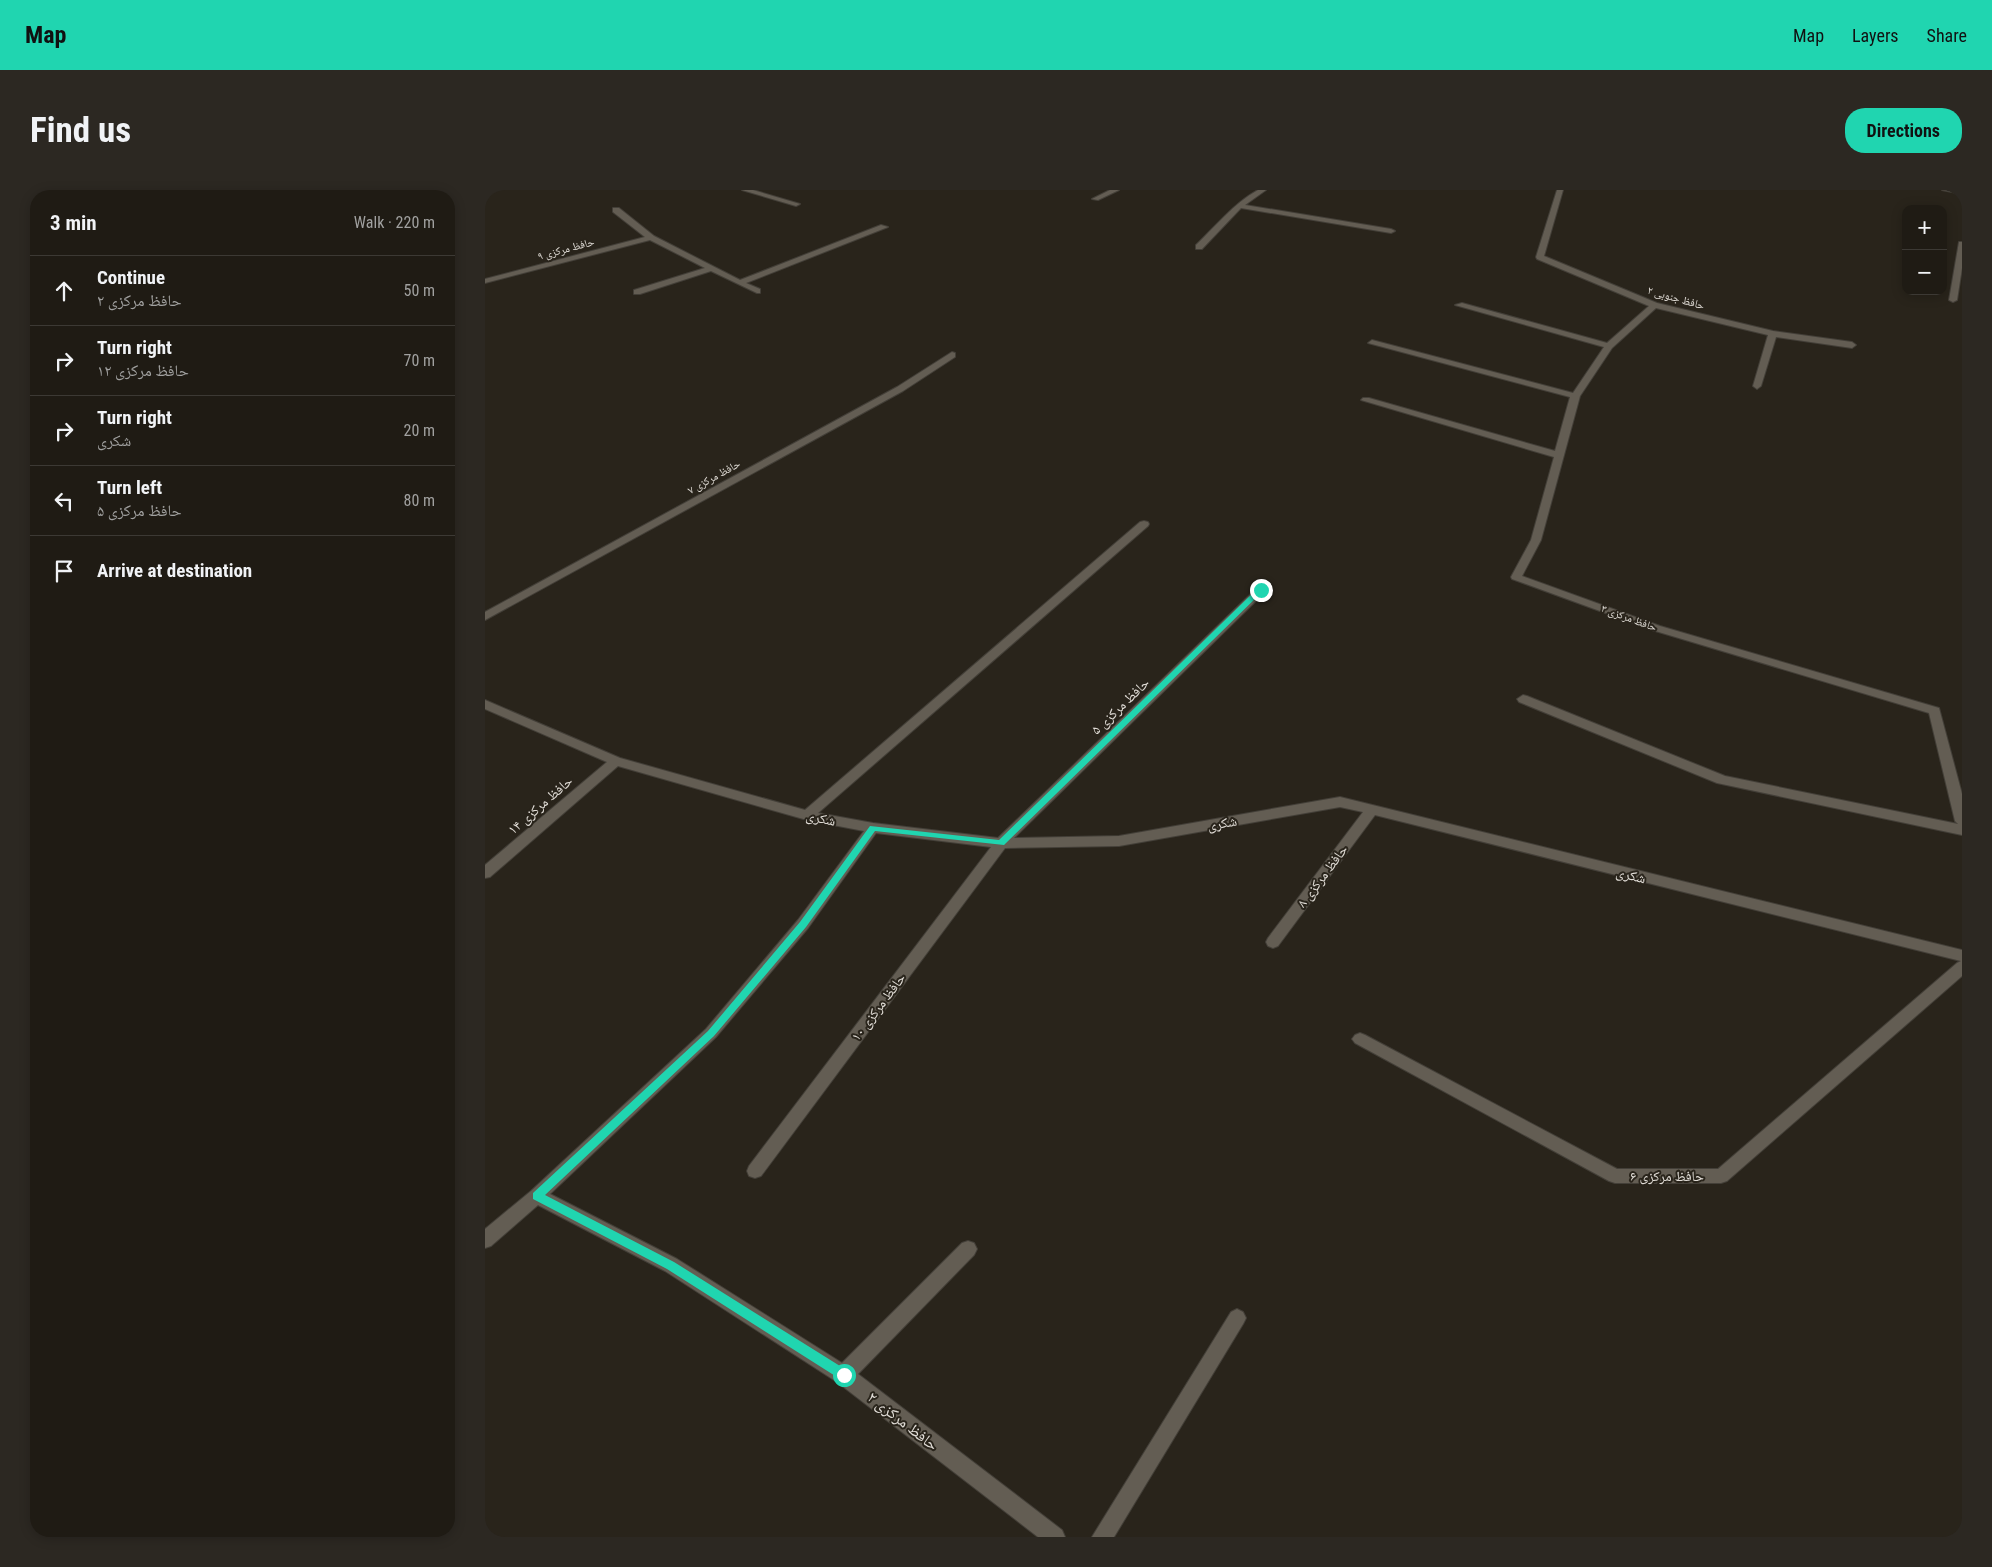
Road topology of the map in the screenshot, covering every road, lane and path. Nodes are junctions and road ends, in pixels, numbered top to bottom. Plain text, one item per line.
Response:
1 (745, 190) edge
2 (1116, 190) edge
3 (1263, 190) edge
4 (1560, 190) edge
5 (1945, 190) edge
6 (1962, 192) edge
7 (1096, 199) dead end
8 (796, 204) dead end
9 (1241, 206) junction
10 (616, 210) dead end
11 (884, 228) dead end
12 (1391, 231) dead end
13 (651, 238) junction
14 (1962, 244) edge
15 (1199, 247) dead end
16 (713, 268) junction
17 (485, 280) edge
18 (741, 282) junction
19 (757, 291) dead end
20 (637, 292) dead end
21 (1953, 300) dead end
22 (1459, 305) dead end
23 (1653, 305) junction
24 (1773, 334) junction
25 (1372, 343) dead end
26 (1852, 344) dead end
27 (1609, 346) junction
28 (952, 355) dead end
29 (1757, 386) dead end
30 (1575, 396) junction
31 (1366, 400) dead end
32 (1559, 455) junction
33 (1144, 524) dead end
34 (1261, 590) dead end
35 (485, 617) edge
36 (1523, 698) dead end
37 (485, 704) edge
38 (616, 761) junction
39 (1371, 811) junction
40 (807, 815) junction
41 (1962, 821) edge
42 (873, 828) junction
43 (1962, 830) edge
44 (1001, 843) junction
45 (485, 873) edge
46 (1273, 942) dead end
47 (1962, 956) edge
48 (1962, 967) edge
49 (1360, 1039) dead end
50 (755, 1171) dead end
51 (537, 1196) junction
52 (485, 1240) edge
53 (968, 1249) dead end
54 (1237, 1318) dead end
55 (844, 1375) junction
56 (1055, 1537) edge
57 (1102, 1537) edge

1 - 8 street
2 - 7 street
3 - 9 street
4 - 23 street, حافظ جنوبی ۲
5 - 6 street
9 - 12 street
9 - 15 street
10 - 13 street
11 - 18 street
13 - 16 street
13 - 17 street, حافظ مرکزی ۹
14 - 21 street
16 - 18 street
16 - 20 street
18 - 19 street
22 - 27 street
23 - 24 street, حافظ جنوبی ۲
23 - 27 street, حافظ مرکزی ۳
24 - 26 street, حافظ جنوبی ۲
24 - 29 street
25 - 30 street
27 - 30 street, حافظ مرکزی ۳
28 - 35 street, حافظ مرکزی ۷
30 - 32 street, حافظ مرکزی ۳
31 - 32 street
32 - 41 street, حافظ مرکزی ۳
33 - 40 street
34 - 44 street, حافظ مرکزی ۵
36 - 43 street
37 - 38 street, شکری
38 - 40 street, شکری
38 - 45 street, حافظ مرکزی ۱۴
39 - 44 street, شکری
39 - 46 street, حافظ مرکزی ۸
39 - 47 street, شکری
40 - 42 street, شکری
42 - 44 street, شکری
42 - 51 street
44 - 50 street, حافظ مرکزی ۱۰
48 - 49 street, حافظ مرکزی ۶
51 - 52 street
51 - 55 street, حافظ مرکزی ۲
53 - 55 street
54 - 57 street
55 - 56 street, حافظ مرکزی ۲

